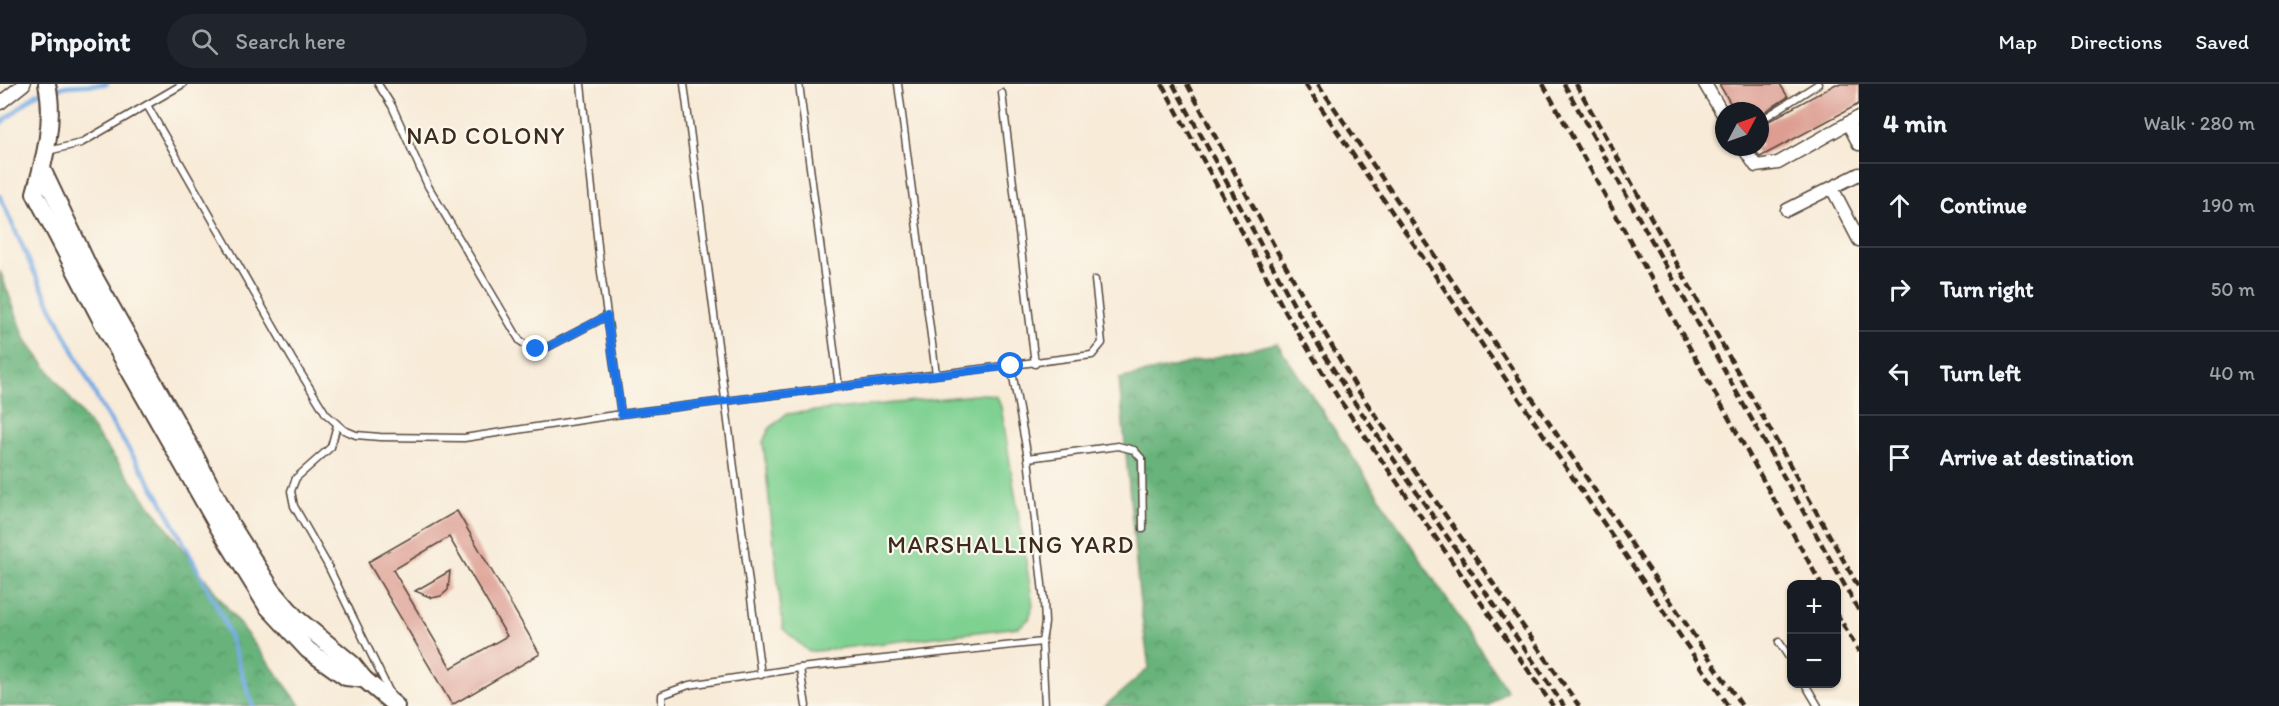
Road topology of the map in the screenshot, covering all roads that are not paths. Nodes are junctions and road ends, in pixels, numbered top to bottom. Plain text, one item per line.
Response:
1 (24, 84) edge
2 (183, 84) edge
3 (378, 84) edge
4 (581, 84) edge
5 (684, 84) edge
6 (799, 84) edge
7 (898, 84) edge
8 (1705, 84) edge
9 (1818, 84) edge
10 (48, 92) edge
11 (1002, 93) dead end
12 (1716, 102) edge
13 (0, 103) edge
14 (147, 105) junction
15 (1769, 115) edge
16 (1853, 120) edge
17 (1859, 144) edge
18 (46, 152) junction
19 (1749, 156) edge
20 (1859, 174) edge
21 (1832, 188) junction
22 (1787, 210) dead end
23 (1859, 240) edge
24 (1095, 280) dead end
25 (607, 316) junction
26 (1035, 364) junction
27 (1011, 366) junction
28 (936, 374) junction
29 (839, 387) junction
30 (724, 403) junction
31 (621, 414) junction
32 (337, 425) junction
33 (1028, 458) junction
34 (1143, 529) dead end
35 (1042, 642) junction
36 (1779, 642) dead end
37 (1787, 655) edge
38 (800, 668) junction
39 (761, 675) junction
40 (1807, 688) edge
41 (397, 706) edge
42 (662, 706) edge
43 (806, 706) edge
44 (1045, 706) edge
45 (1818, 706) edge

1 - 13 street
2 - 14 lane
3 - 25 lane
4 - 25 lane
5 - 30 lane
6 - 29 lane
7 - 28 lane
8 - 12 street
9 - 15 lane
10 - 18 street
11 - 26 lane
14 - 18 lane
14 - 32 lane
16 - 17 street
16 - 19 street
18 - 41 street
20 - 21 street
21 - 22 street
21 - 23 street
24 - 26 lane
25 - 31 lane
26 - 27 lane
27 - 28 lane
27 - 33 lane
28 - 29 lane
29 - 30 lane
30 - 31 lane
30 - 39 lane
31 - 32 lane
32 - 41 lane
33 - 34 lane
33 - 35 lane
35 - 38 lane
35 - 44 lane
36 - 37 lane
38 - 39 lane
38 - 43 lane
39 - 42 lane
40 - 45 lane

